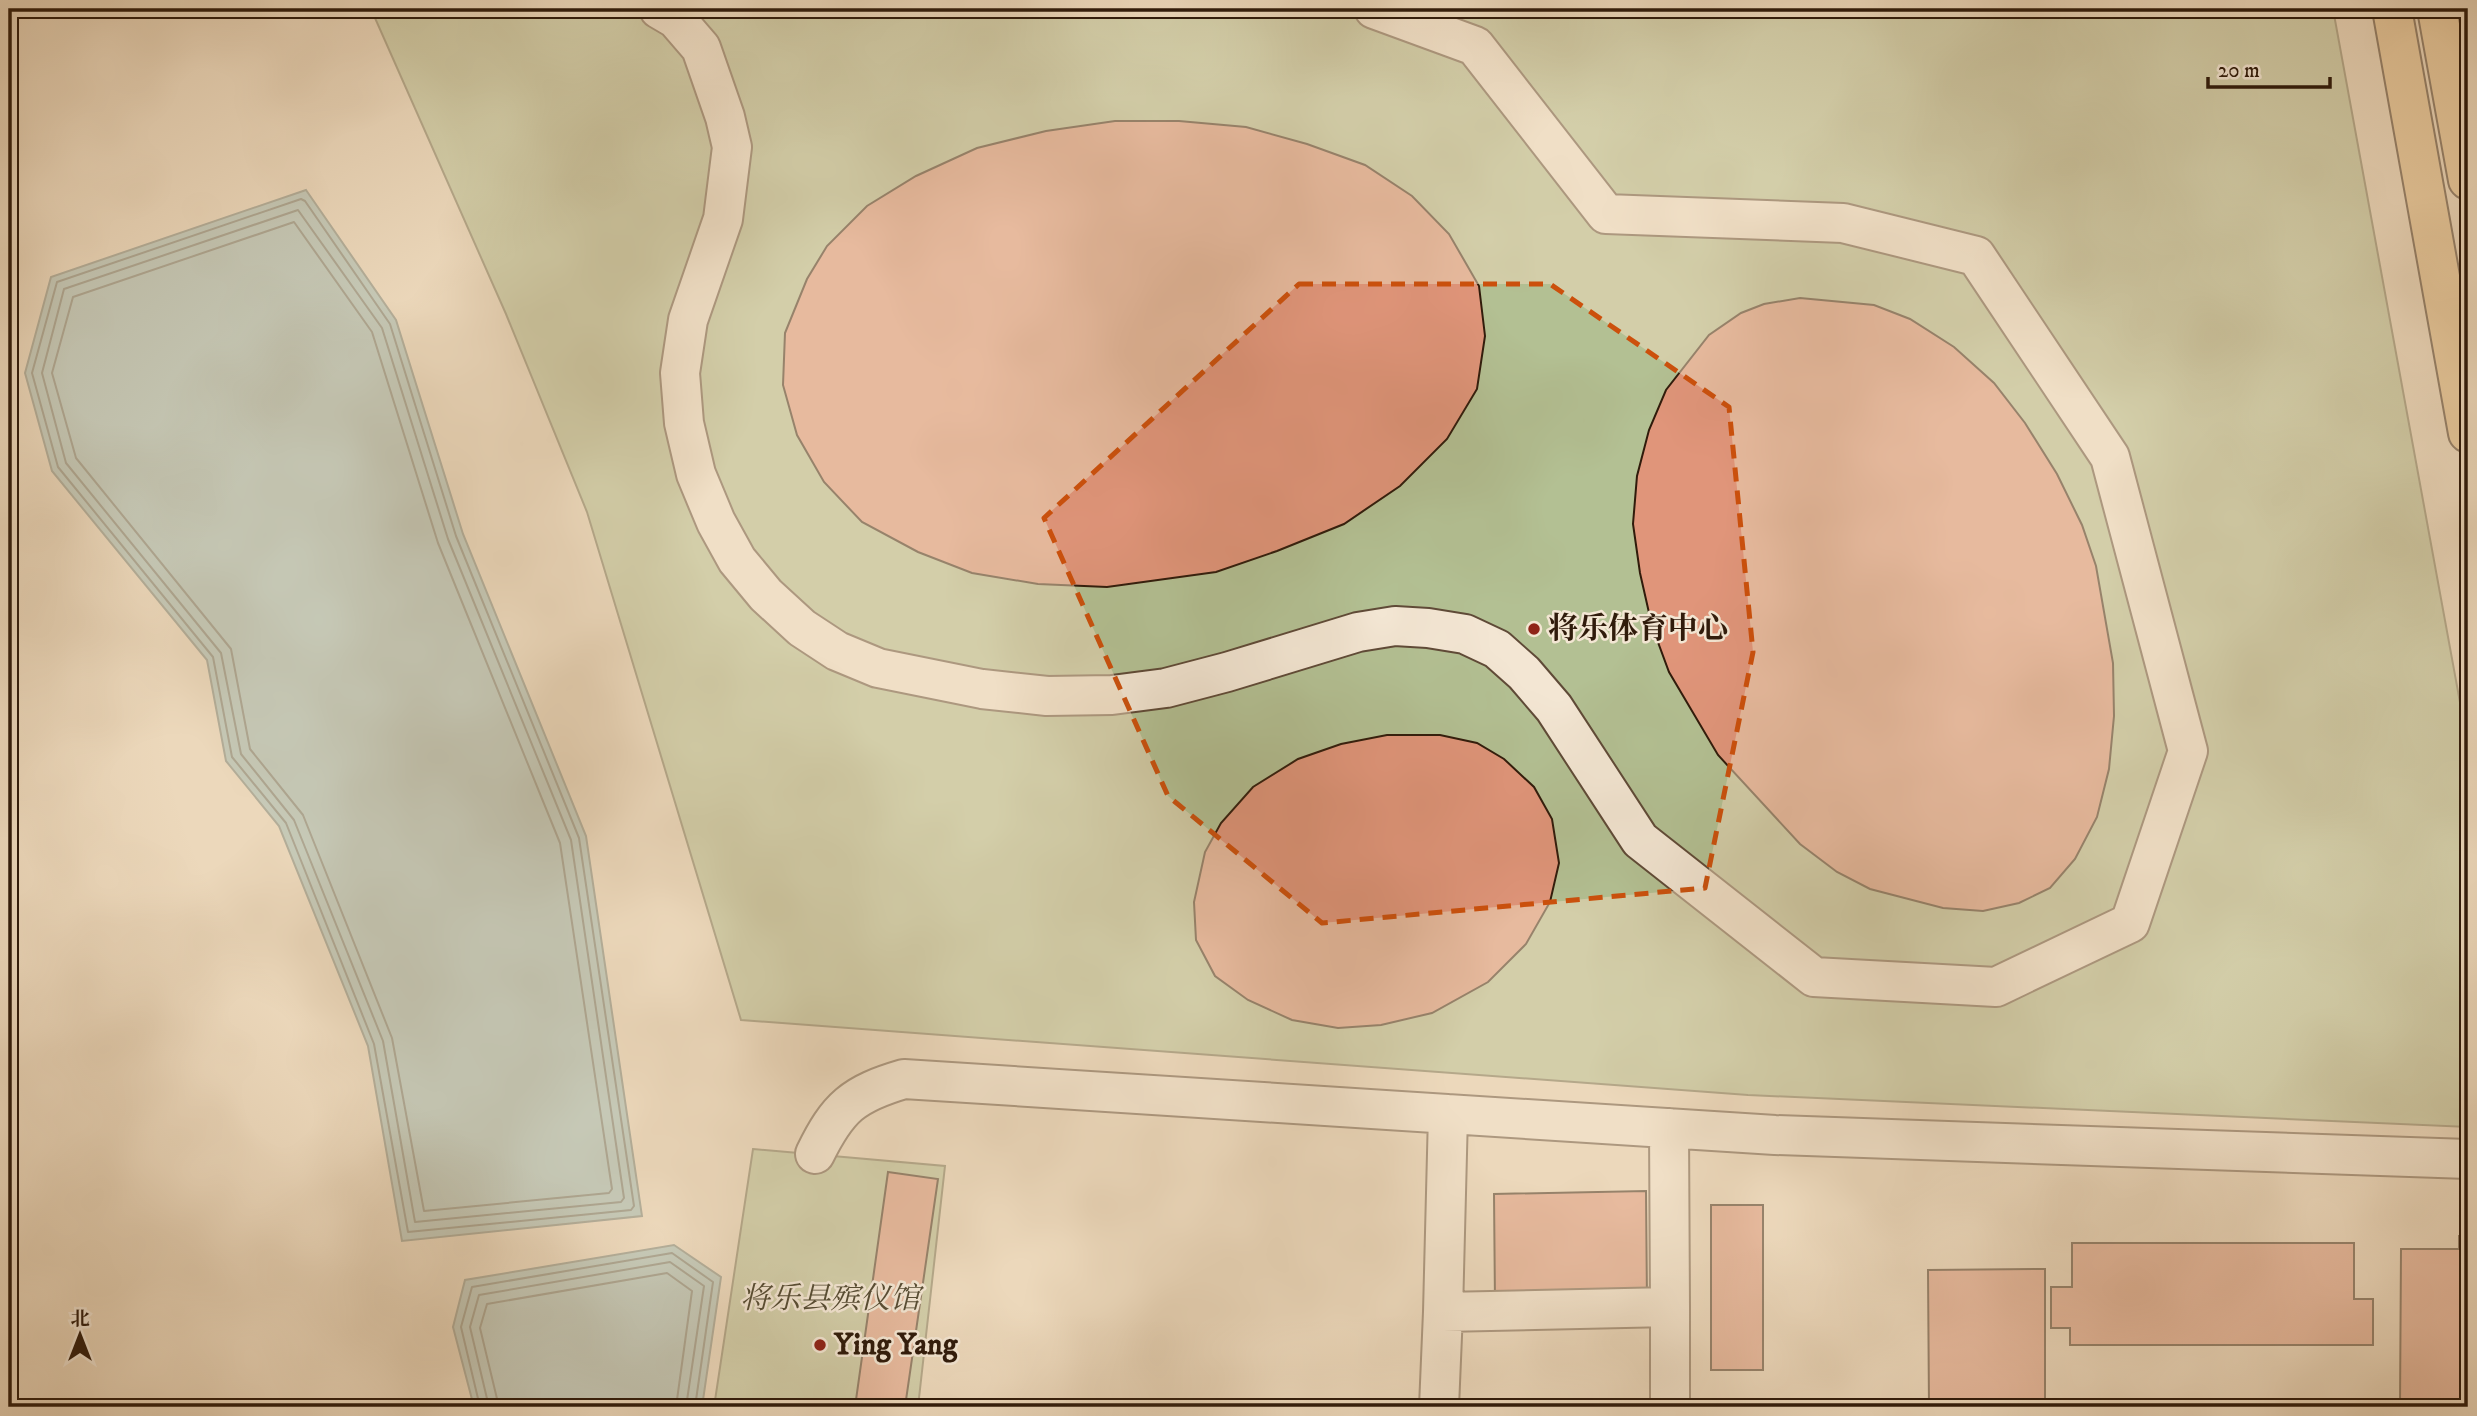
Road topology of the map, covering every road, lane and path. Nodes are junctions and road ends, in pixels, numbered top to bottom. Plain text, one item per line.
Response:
1 (659, 9) edge
2 (1374, 9) edge
3 (2392, 9) edge
4 (2437, 9) edge
5 (2468, 180) edge
6 (2468, 433) edge
7 (1448, 1114) junction
8 (1669, 1128) junction
9 (814, 1154) dead end
10 (2468, 1158) edge
11 (1670, 1307) junction
12 (1443, 1311) junction
13 (1439, 1407) edge
14 (1670, 1407) edge

1 - 2 street
3 - 6 main road
4 - 5 main road
7 - 8 street
7 - 9 street
7 - 12 street
8 - 10 street
8 - 11 street
11 - 12 street
11 - 14 street
12 - 13 street

